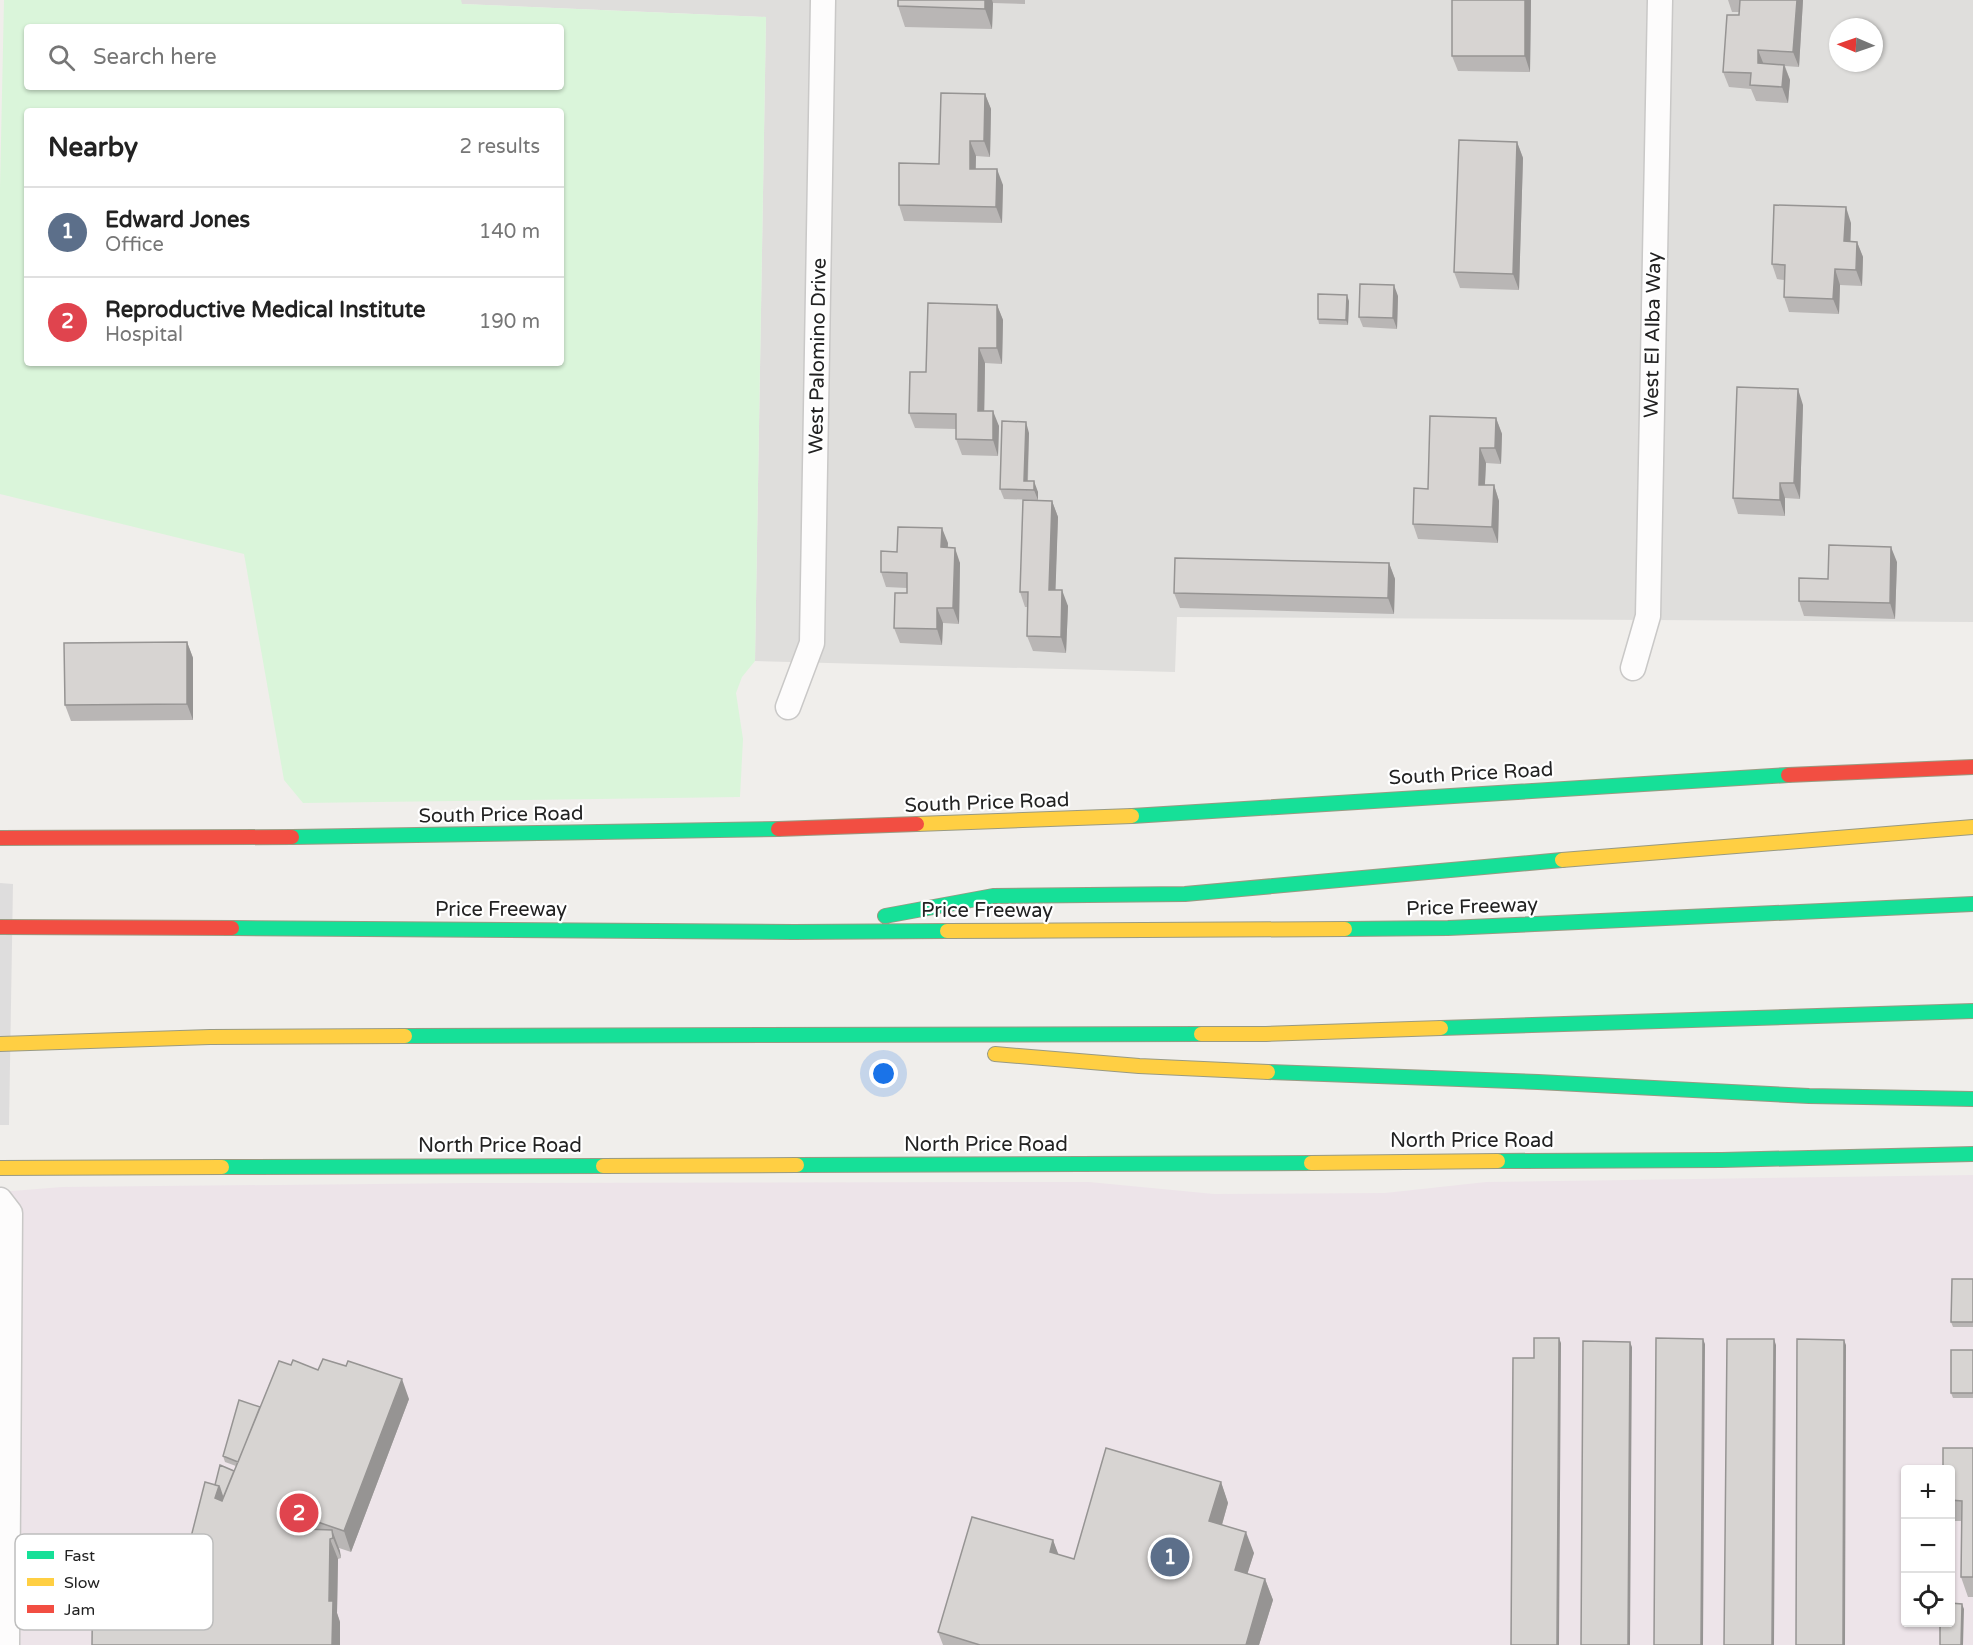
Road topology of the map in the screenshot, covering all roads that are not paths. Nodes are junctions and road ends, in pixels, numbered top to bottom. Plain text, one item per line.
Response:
1 (823, 0) edge
2 (1660, 0) edge
3 (1634, 668) dead end
4 (788, 708) dead end
5 (1973, 767) edge
6 (1973, 827) edge
7 (0, 838) edge
8 (1973, 903) edge
9 (0, 927) edge
10 (794, 932) junction
11 (1973, 1011) edge
12 (772, 1035) junction
13 (0, 1044) edge
14 (926, 1048) dead end
15 (985, 1053) dead end
16 (1973, 1099) edge
17 (1973, 1154) edge
18 (0, 1168) edge
19 (0, 1200) edge
20 (7, 1645) edge

1 - 4 street, West Palomino Drive
2 - 3 street, West El Alba Way
5 - 7 main road, South Price Road
6 - 10 main road
8 - 10 main road, Price Freeway
9 - 10 main road, Price Freeway
11 - 12 main road
12 - 13 main road
12 - 14 main road
15 - 16 main road
17 - 18 main road, North Price Road
19 - 20 street

